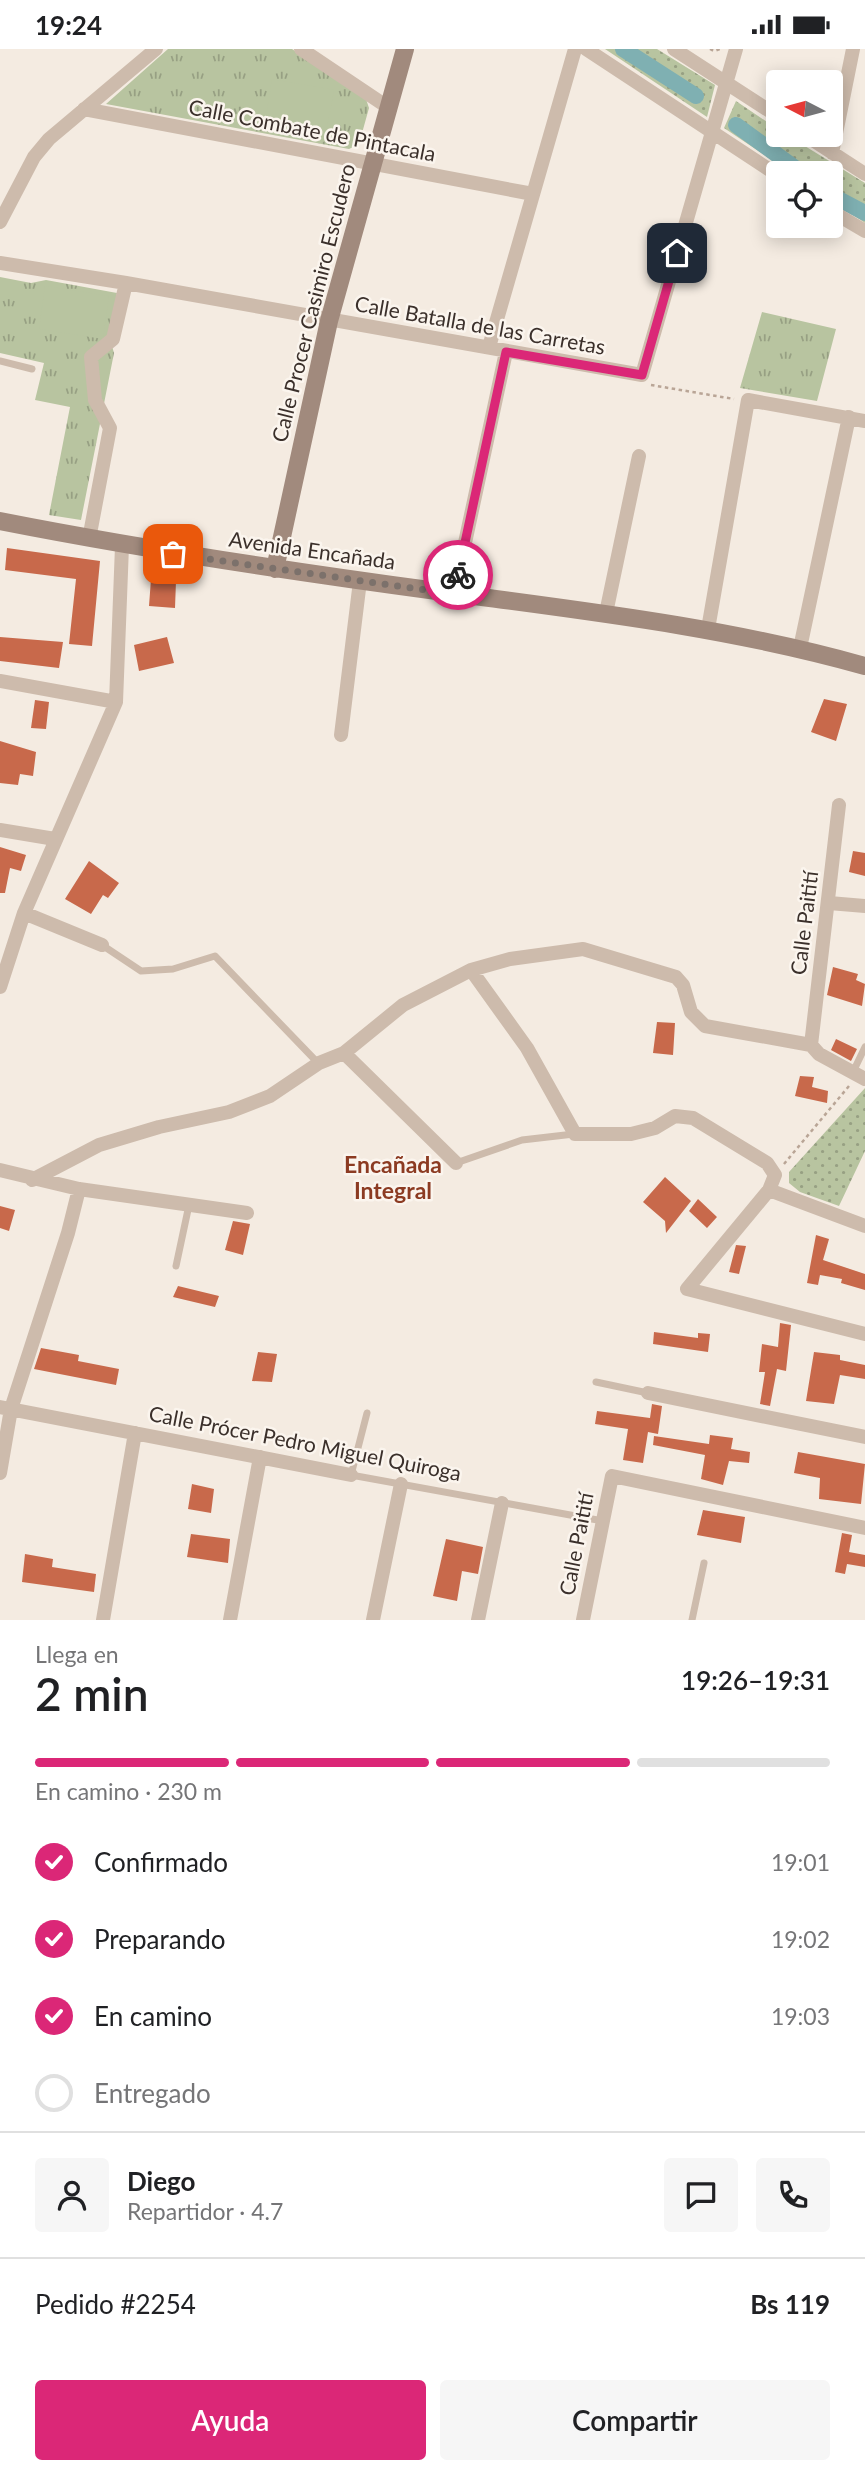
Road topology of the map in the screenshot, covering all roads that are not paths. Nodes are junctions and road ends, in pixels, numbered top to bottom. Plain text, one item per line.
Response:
1 (156, 49) edge
2 (301, 49) edge
3 (405, 49) edge
4 (575, 49) edge
5 (586, 49) edge
6 (674, 49) edge
7 (736, 49) edge
8 (857, 57) edge
9 (729, 83) junction
10 (389, 108) junction
11 (766, 108) edge
12 (84, 109) junction
13 (712, 132) junction
14 (823, 147) edge
15 (832, 153) junction
16 (372, 163) junction
17 (766, 167) edge
18 (865, 174) edge
19 (533, 194) junction
20 (843, 218) edge
21 (0, 222) edge
22 (865, 231) edge
23 (0, 263) edge
24 (127, 283) junction
25 (329, 321) junction
26 (489, 347) junction
27 (506, 352) junction
28 (0, 361) edge
29 (32, 369) dead end
30 (849, 417) junction
31 (865, 421) edge
32 (639, 456) dead end
33 (0, 521) edge
34 (89, 539) junction
35 (122, 545) junction
36 (275, 569) junction
37 (360, 581) junction
38 (454, 594) junction
39 (606, 613) junction
40 (708, 629) junction
41 (800, 647) junction
42 (865, 666) edge
43 (0, 681) edge
44 (116, 702) junction
45 (341, 735) dead end
46 (839, 805) dead end
47 (0, 830) edge
48 (55, 839) junction
49 (829, 904) junction
50 (865, 906) edge
51 (24, 913) junction
52 (102, 945) joint
53 (471, 970) junction
54 (0, 987) edge
55 (811, 1045) junction
56 (865, 1047) edge
57 (344, 1053) junction
58 (318, 1063) junction
59 (859, 1075) edge
60 (575, 1133) junction
61 (456, 1163) joint
62 (0, 1170) edge
63 (32, 1180) junction
64 (79, 1189) junction
65 (769, 1191) junction
66 (189, 1204) junction
67 (247, 1213) dead end
68 (865, 1226) edge
69 (176, 1266) dead end
70 (865, 1334) edge
71 (596, 1382) dead end
72 (648, 1393) joint
73 (5, 1408) edge
74 (368, 1413) dead end
75 (135, 1433) junction
76 (865, 1437) edge
77 (260, 1457) junction
78 (0, 1473) edge
79 (351, 1475) junction
80 (401, 1484) junction
81 (502, 1503) junction
82 (603, 1521) junction
83 (865, 1528) edge
84 (705, 1563) dead end
85 (103, 1620) edge
86 (230, 1620) edge
87 (373, 1620) edge
88 (478, 1620) edge
89 (583, 1620) edge
90 (692, 1620) edge

1 - 12 street
2 - 10 street
3 - 10 main road, Calle Procer Casimiro Escudero
4 - 19 street
5 - 13 street
6 - 9 street
7 - 9 street
8 - 15 street
9 - 11 street
9 - 13 street
10 - 16 main road, Calle Procer Casimiro Escudero
12 - 16 street, Calle Combate de Pintacala
12 - 21 street
13 - 17 street
13 - 27 street, Calle Batalla de las Carretas
14 - 15 street
15 - 18 street
16 - 19 street, Calle Combate de Pintacala
16 - 25 main road, Calle Procer Casimiro Escudero
19 - 26 street
20 - 22 street
23 - 24 street, Calle Batalla de las Carretas
24 - 25 street, Calle Batalla de las Carretas
24 - 34 street
25 - 26 street, Calle Batalla de las Carretas
25 - 36 main road, Calle Procer Casimiro Escudero
26 - 27 street, Calle Batalla de las Carretas
27 - 38 street
28 - 29 lane
30 - 31 street
30 - 40 street
30 - 41 street
32 - 39 street
33 - 34 main road, Avenida Encañada
34 - 35 main road, Avenida Encañada
35 - 36 main road, Avenida Encañada
35 - 44 street
36 - 37 main road, Avenida Encañada
37 - 38 main road, Avenida Encañada
37 - 45 street
38 - 39 main road, Avenida Encañada
39 - 40 main road, Avenida Encañada
40 - 41 main road, Avenida Encañada
41 - 42 main road, Avenida Encañada
43 - 44 street
44 - 48 street
46 - 49 street, Calle Paitití
47 - 48 street
48 - 51 street
49 - 50 street
49 - 55 street, Calle Paitití
51 - 52 street
51 - 54 street
52 - 58 lane
53 - 55 street
53 - 57 street
53 - 60 street
55 - 59 street
56 - 59 lane
57 - 58 street
57 - 61 street
58 - 63 street
60 - 61 lane
60 - 65 street
62 - 63 street
63 - 64 street
64 - 66 street
64 - 73 street
65 - 68 street
65 - 70 street
66 - 67 street
66 - 69 lane
71 - 72 lane
72 - 76 street
73 - 75 street, Calle Prócer Pedro Miguel Quiroga
73 - 78 street
74 - 79 lane
75 - 77 street, Calle Prócer Pedro Miguel Quiroga
75 - 85 street
77 - 79 street, Calle Prócer Pedro Miguel Quiroga
77 - 86 street
79 - 80 lane, Calle Prócer Pedro Miguel Quiroga
80 - 81 lane, Calle Prócer Pedro Miguel Quiroga
80 - 87 street
81 - 82 lane, Calle Prócer Pedro Miguel Quiroga
81 - 88 street
82 - 83 street, Calle Paitití
82 - 89 street, Calle Paitití
84 - 90 lane

